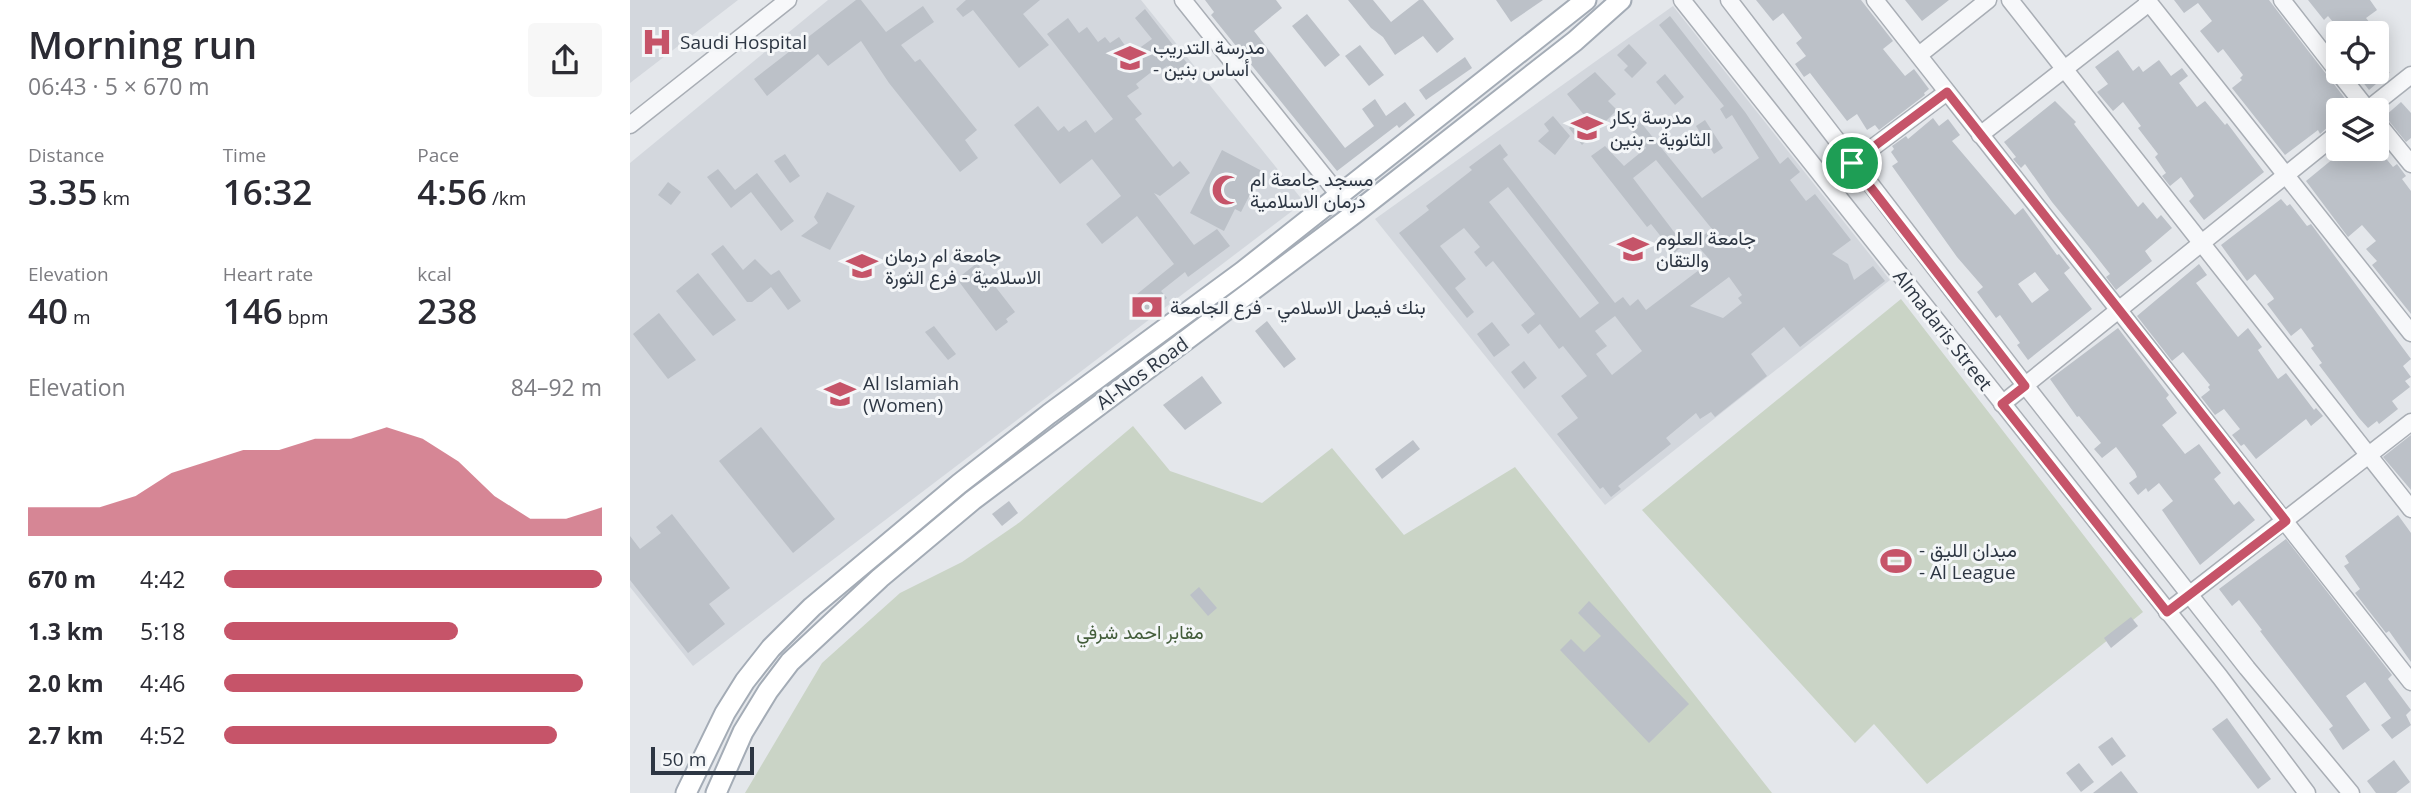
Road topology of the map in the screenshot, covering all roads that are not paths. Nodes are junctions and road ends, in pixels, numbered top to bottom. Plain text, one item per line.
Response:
1 (788, 0) edge
2 (1183, 0) edge
3 (1586, 0) edge
4 (1621, 0) edge
5 (1682, 0) edge
6 (1729, 0) edge
7 (1875, 0) edge
8 (1988, 0) edge
9 (2010, 0) edge
10 (2282, 0) edge
11 (2148, 1) edge
12 (1919, 55) junction
13 (2326, 57) edge
14 (2064, 68) junction
15 (2411, 75) edge
16 (2347, 84) edge
17 (1947, 92) junction
18 (2359, 98) edge
19 (2383, 98) edge
20 (630, 125) edge
21 (1980, 135) junction
22 (2389, 137) edge
23 (2326, 143) edge
24 (1852, 163) junction
25 (2411, 164) edge
26 (2286, 176) junction
27 (1339, 195) junction
28 (2202, 243) junction
29 (2119, 310) junction
30 (2411, 333) edge
31 (2025, 386) junction
32 (2002, 404) junction
33 (2411, 422) edge
34 (2369, 456) junction
35 (2411, 509) edge
36 (2286, 521) junction
37 (2190, 595) junction
38 (2167, 612) junction
39 (2411, 682) edge
40 (686, 793) edge
41 (716, 793) edge
42 (2307, 793) edge
43 (2351, 793) edge

1 - 20 street
2 - 27 street
3 - 27 main road, Al-Nos Road
4 - 41 main road, Al-Nos Road
5 - 32 street, Almadaris Street
6 - 24 street
7 - 12 street
8 - 12 street
9 - 14 street
10 - 13 street
11 - 14 street
11 - 26 street
12 - 17 street
14 - 21 street
14 - 28 street
15 - 19 street
16 - 18 street
17 - 21 street
17 - 24 street
21 - 29 street
22 - 25 street
23 - 26 street
24 - 31 street
26 - 28 street
26 - 30 street
27 - 40 main road, Al-Nos Road
28 - 29 street
28 - 34 street
29 - 31 street
29 - 36 street
31 - 32 street
31 - 37 street
32 - 38 street, Almadaris Street
33 - 34 street
34 - 35 street
34 - 36 street
36 - 37 street
36 - 39 street
37 - 38 street
37 - 43 street
38 - 42 street, Almadaris Street

